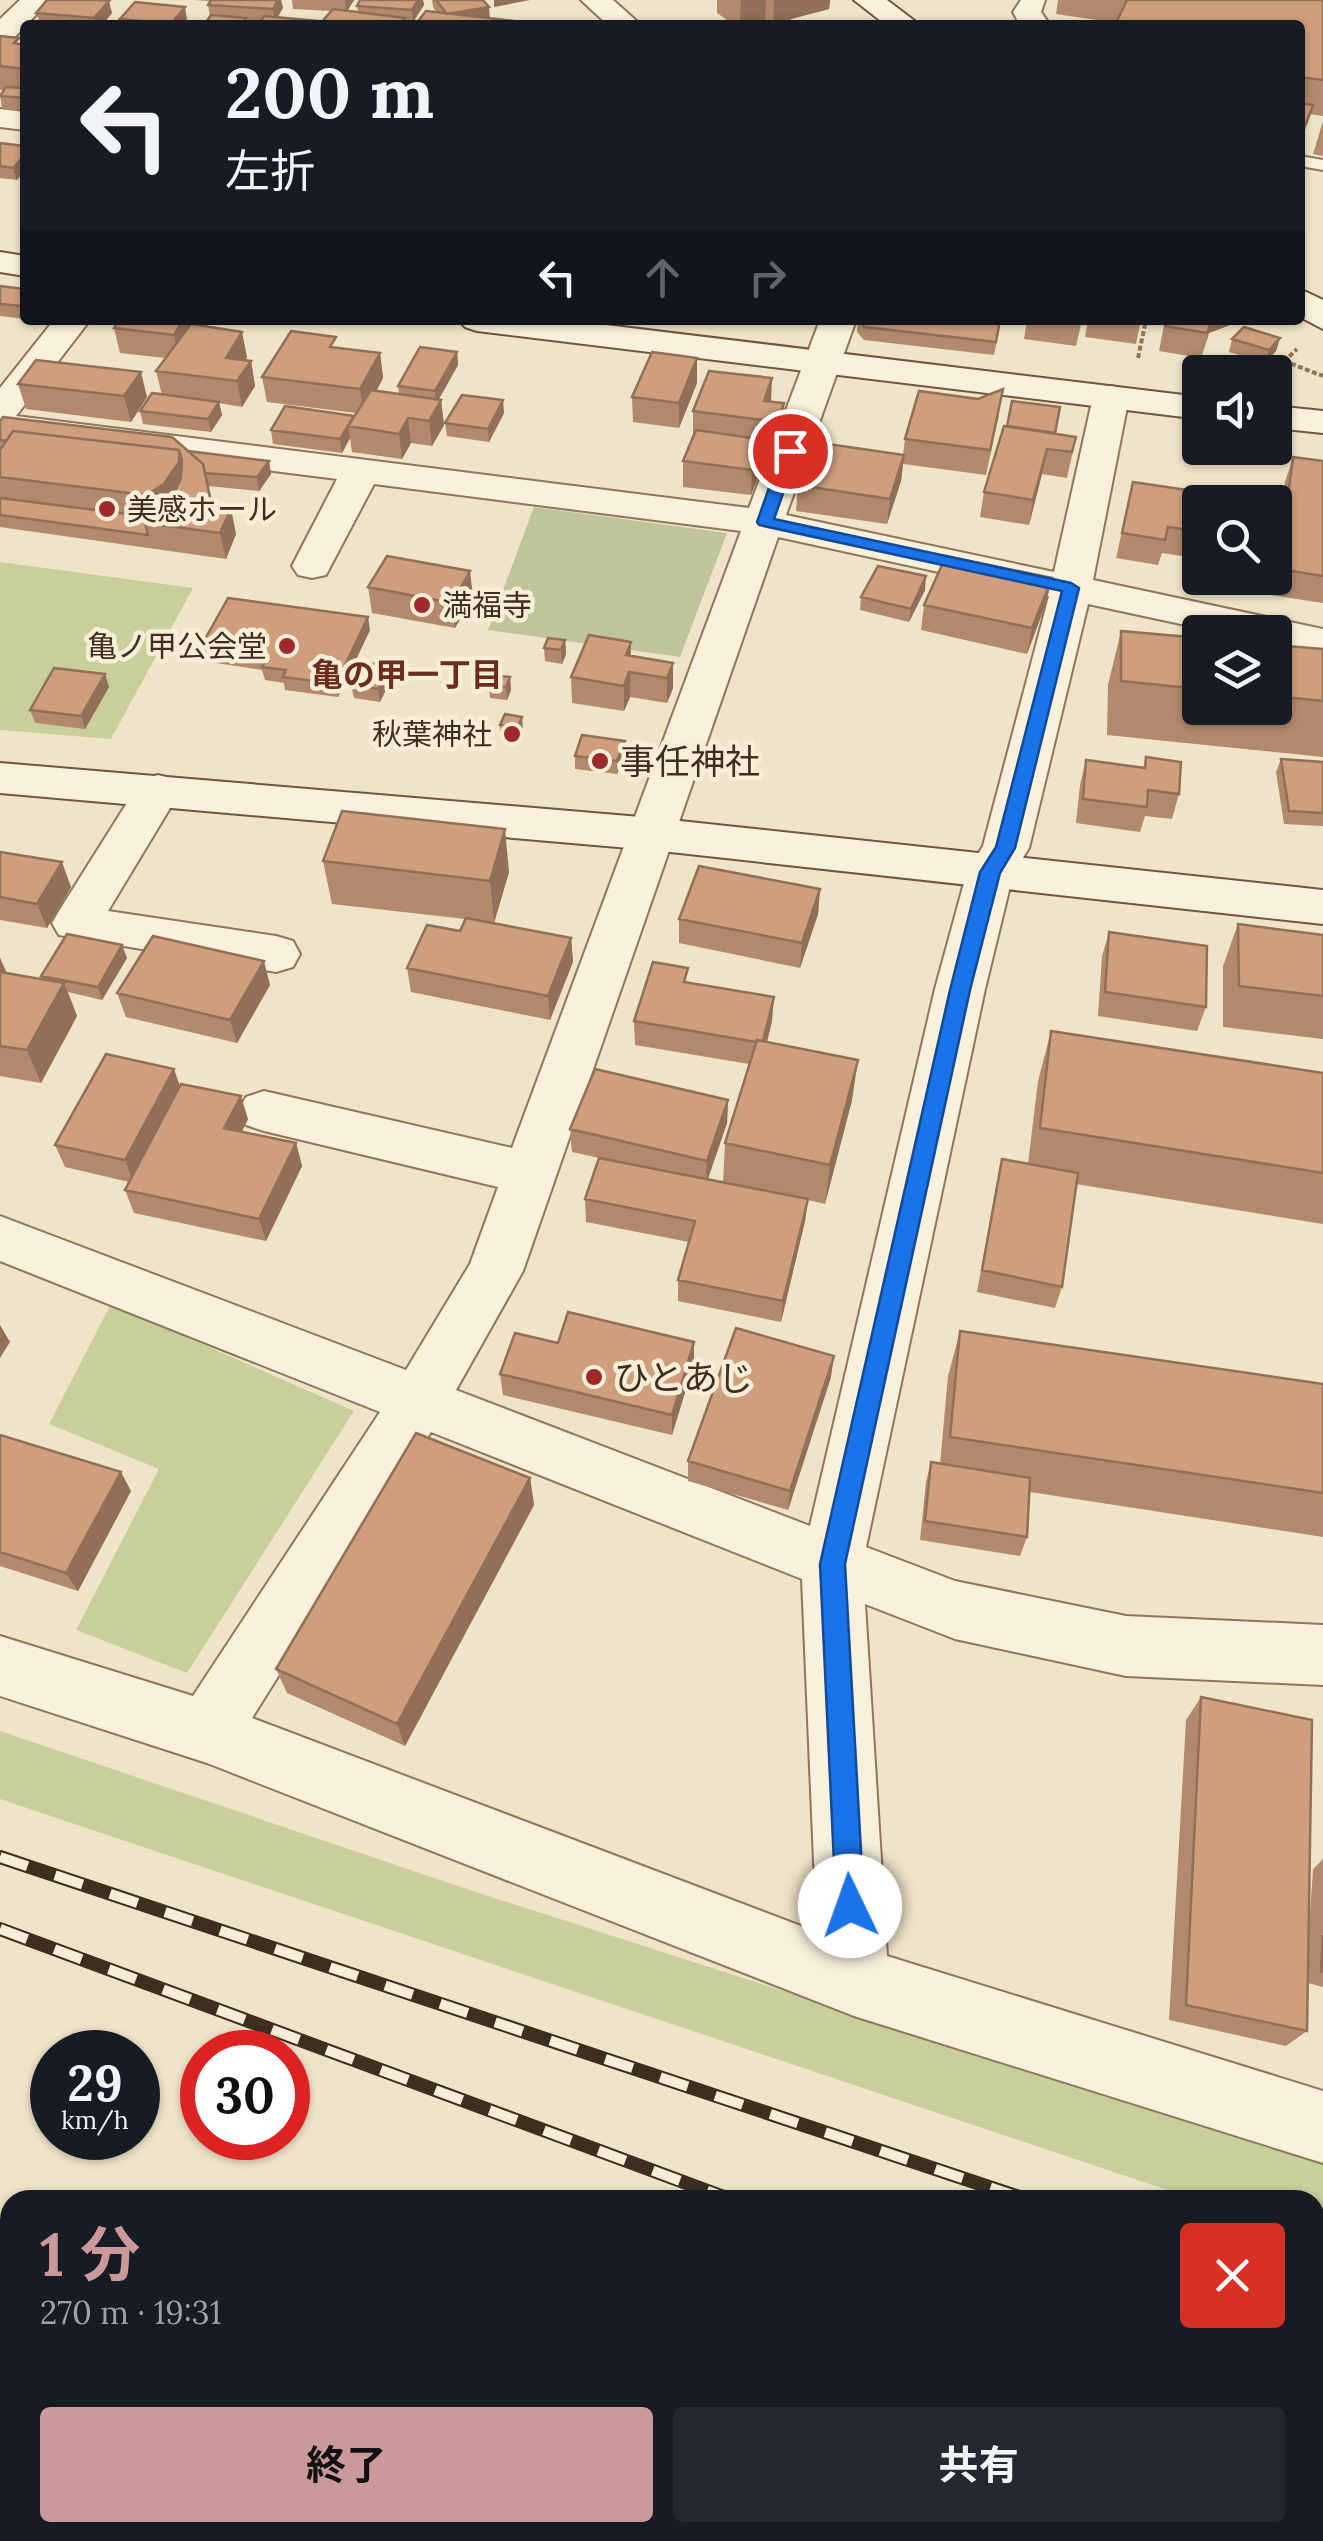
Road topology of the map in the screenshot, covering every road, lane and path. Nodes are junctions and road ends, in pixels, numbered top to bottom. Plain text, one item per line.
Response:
1 (36, 0) edge
2 (596, 0) edge
3 (868, 0) edge
4 (620, 20) edge
5 (898, 20) edge
6 (12, 30) edge
7 (1318, 322) edge
8 (68, 325) edge
9 (519, 325) edge
10 (836, 325) edge
11 (1144, 325) edge
12 (1289, 355) edge
13 (822, 361) junction
14 (1292, 370) edge
15 (1123, 386) junction
16 (1182, 394) edge
17 (1182, 403) edge
18 (1292, 406) edge
19 (1323, 406) edge
20 (0, 412) edge
21 (1292, 413) edge
22 (0, 425) edge
23 (361, 471) junction
24 (765, 522) junction
25 (312, 566) dead end
26 (1071, 588) junction
27 (1323, 642) edge
28 (0, 778) edge
29 (158, 790) junction
30 (652, 834) junction
31 (990, 872) junction
32 (1323, 907) edge
33 (276, 954) dead end
34 (264, 1111) dead end
35 (530, 1173) junction
36 (0, 1238) edge
37 (418, 1402) junction
38 (832, 1564) junction
39 (1323, 1656) edge
40 (0, 1666) edge
41 (206, 1732) junction
42 (854, 1981) junction
43 (1323, 2127) edge

1 - 6 street
2 - 4 street
3 - 5 street
7 - 12 path
8 - 20 street
9 - 13 street
10 - 13 street
11 - 15 path
13 - 15 street
13 - 16 street
13 - 24 street
14 - 19 path
15 - 17 street
15 - 26 street
18 - 19 street
19 - 21 street
22 - 23 street
23 - 24 street
23 - 25 street
24 - 26 street
24 - 30 street
26 - 27 street
26 - 31 street
28 - 29 street
29 - 30 street
29 - 33 street
30 - 31 street
30 - 35 street
31 - 32 street
31 - 38 street
34 - 35 street
35 - 37 street
36 - 37 street
37 - 38 street
37 - 41 street
38 - 39 street
38 - 42 street
40 - 41 street
41 - 42 street
42 - 43 street

